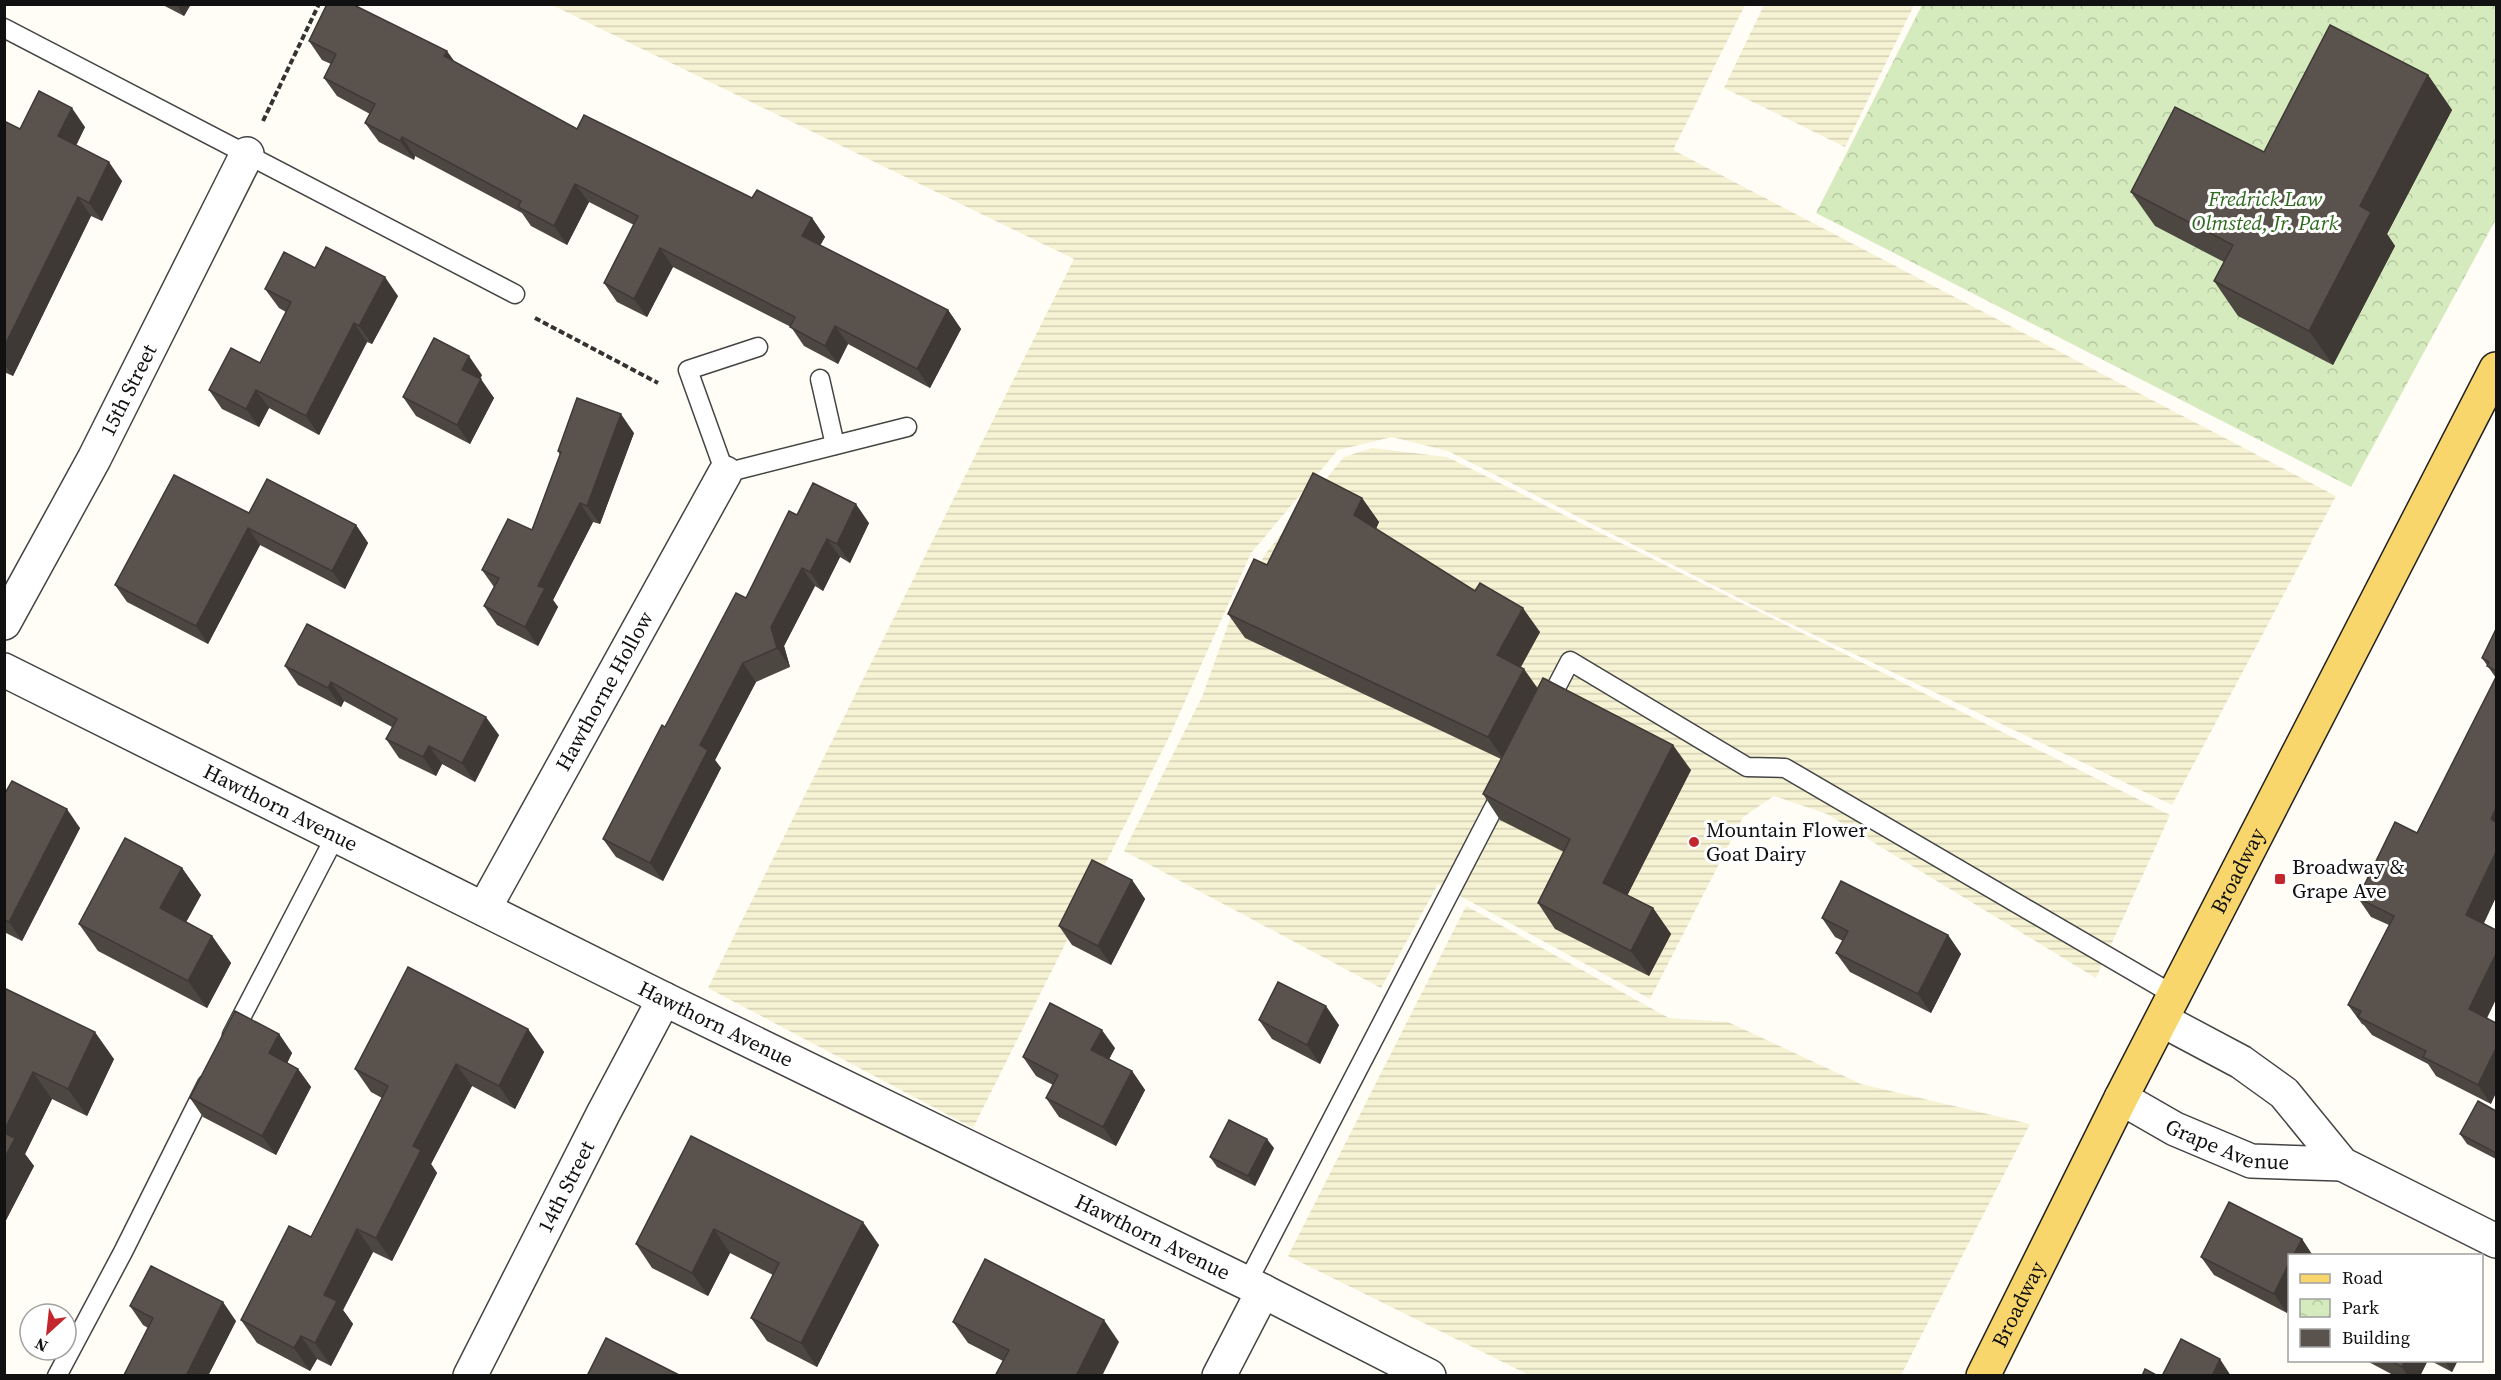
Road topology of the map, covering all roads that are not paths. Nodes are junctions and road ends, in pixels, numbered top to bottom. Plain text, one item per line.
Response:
1 (4, 28) edge
2 (247, 154) junction
3 (515, 294) road end
4 (758, 347) dead end
5 (2496, 369) edge
6 (820, 379) dead end
7 (907, 427) dead end
8 (835, 445) junction
9 (726, 473) junction
10 (4, 623) edge
11 (4, 670) edge
12 (1537, 724) edge
13 (1509, 777) edge
14 (336, 835) junction
15 (484, 909) junction
16 (664, 999) junction
17 (2168, 1007) junction
18 (224, 1051) edge
19 (213, 1072) edge
20 (2121, 1098) junction
21 (2342, 1164) junction
22 (2496, 1241) edge
23 (1255, 1287) junction
24 (57, 1376) edge
25 (470, 1376) edge
26 (1219, 1376) edge
27 (1429, 1376) edge
28 (1983, 1376) edge

1 - 2 lane
2 - 3 lane
2 - 10 street, 15th Street
4 - 9 lane
5 - 17 main road, Broadway
6 - 8 lane
7 - 8 lane
8 - 9 lane
9 - 15 street, Hawthorne Hollow
11 - 14 street, Hawthorn Avenue
12 - 17 lane
13 - 23 lane
14 - 15 street, Hawthorn Avenue
14 - 18 lane
15 - 16 street, Hawthorn Avenue
16 - 23 street, Hawthorn Avenue
16 - 25 street, 14th Street
17 - 20 main road, Broadway
17 - 21 street, Grape Avenue
19 - 24 lane
20 - 21 street, Grape Avenue
20 - 28 main road, Broadway
21 - 22 street, Grape Avenue
23 - 26 street
23 - 27 street, Hawthorn Avenue

